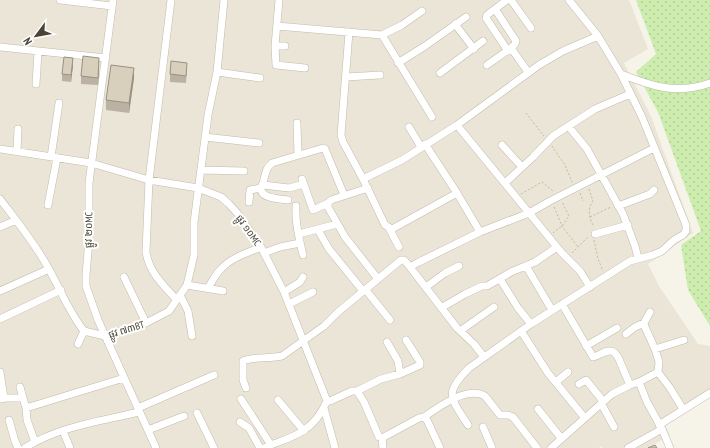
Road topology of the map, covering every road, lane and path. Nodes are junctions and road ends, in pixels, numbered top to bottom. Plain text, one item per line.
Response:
1 (60, 0) edge
2 (171, 0) edge
3 (224, 0) edge
4 (279, 0) edge
5 (507, 0) edge
6 (511, 0) edge
7 (569, 0) edge
8 (113, 3) edge
9 (495, 9) junction
10 (422, 11) dead end
11 (466, 17) dead end
12 (455, 24) junction
13 (278, 26) junction
14 (532, 28) dead end
15 (349, 32) junction
16 (382, 35) junction
17 (598, 36) junction
18 (483, 41) dead end
19 (275, 46) junction
20 (285, 46) dead end
21 (0, 47) edge
22 (474, 49) junction
23 (509, 50) junction
24 (38, 52) junction
25 (106, 58) junction
26 (398, 63) junction
27 (487, 65) dead end
28 (305, 68) dead end
29 (217, 72) junction
30 (440, 72) dead end
31 (528, 72) junction
32 (621, 74) junction
33 (380, 75) dead end
34 (346, 77) junction
35 (260, 78) dead end
36 (710, 83) edge
37 (36, 84) dead end
38 (630, 94) junction
39 (59, 103) dead end
40 (526, 113) dead end
41 (432, 117) dead end
42 (297, 123) dead end
43 (457, 125) junction
44 (409, 127) dead end
45 (569, 127) junction
46 (18, 129) dead end
47 (205, 137) junction
48 (548, 141) junction
49 (259, 143) dead end
50 (502, 145) dead end
51 (423, 146) junction
52 (654, 148) junction
53 (0, 149) edge
54 (17, 151) junction
55 (298, 155) junction
56 (54, 157) junction
57 (91, 163) junction
58 (522, 168) junction
59 (201, 170) junction
60 (244, 171) dead end
61 (601, 175) junction
62 (363, 179) junction
63 (149, 180) junction
64 (504, 184) junction
65 (262, 187) junction
66 (576, 187) junction
67 (198, 188) junction
68 (368, 188) junction
69 (654, 190) dead end
70 (457, 193) junction
71 (344, 195) junction
72 (516, 197) junction
73 (555, 198) junction
74 (288, 200) dead end
75 (1, 201) edge
76 (584, 201) dead end
77 (249, 202) dead end
78 (328, 204) junction
79 (48, 205) dead end
80 (617, 205) junction
81 (296, 206) dead end
82 (529, 213) junction
83 (589, 217) dead end
84 (16, 220) junction
85 (337, 224) junction
86 (628, 225) junction
87 (562, 226) junction
88 (0, 227) edge
89 (389, 228) junction
90 (318, 230) junction
91 (480, 232) junction
92 (299, 234) junction
93 (594, 234) joint
94 (548, 236) junction
95 (300, 243) junction
96 (399, 247) dead end
97 (557, 247) junction
98 (578, 247) junction
99 (263, 250) junction
100 (303, 255) dead end
101 (567, 258) junction
102 (638, 258) junction
103 (459, 266) dead end
104 (526, 266) junction
105 (410, 268) junction
106 (49, 269) junction
107 (124, 277) dead end
108 (303, 277) dead end
109 (500, 278) junction
110 (378, 280) junction
111 (187, 285) junction
112 (590, 286) junction
113 (426, 287) junction
114 (208, 288) junction
115 (61, 290) junction
116 (223, 290) dead end
117 (364, 290) junction
118 (0, 291) edge
119 (284, 292) junction
120 (313, 292) dead end
121 (178, 297) junction
122 (288, 304) junction
123 (562, 304) junction
124 (442, 308) junction
125 (494, 308) dead end
126 (552, 310) junction
127 (650, 312) dead end
128 (0, 319) edge
129 (390, 320) dead end
130 (146, 323) junction
131 (644, 323) junction
132 (531, 324) junction
133 (617, 328) dead end
134 (84, 331) junction
135 (460, 331) junction
136 (521, 331) junction
137 (626, 334) dead end
138 (105, 336) junction
139 (192, 336) dead end
140 (406, 340) dead end
141 (684, 340) dead end
142 (304, 341) junction
143 (388, 342) dead end
144 (78, 344) dead end
145 (586, 346) junction
146 (655, 349) junction
147 (484, 357) junction
148 (0, 372) edge
149 (568, 372) dead end
150 (658, 372) junction
151 (400, 374) junction
152 (214, 375) dead end
153 (124, 378) junction
154 (556, 382) junction
155 (639, 382) junction
156 (579, 384) dead end
157 (630, 385) junction
158 (20, 388) dead end
159 (246, 388) dead end
160 (357, 391) junction
161 (710, 393) edge
162 (22, 398) junction
163 (2, 399) edge
164 (241, 399) dead end
165 (452, 399) junction
166 (278, 400) dead end
167 (327, 401) junction
168 (602, 402) junction
169 (26, 408) junction
170 (324, 408) junction
171 (538, 409) dead end
172 (683, 409) junction
173 (138, 410) junction
174 (197, 413) dead end
175 (184, 416) dead end
176 (424, 417) junction
177 (584, 417) junction
178 (9, 420) dead end
179 (240, 422) dead end
180 (468, 425) dead end
181 (483, 427) dead end
182 (614, 427) dead end
183 (661, 427) junction
184 (148, 430) junction
185 (63, 431) junction
186 (304, 431) junction
187 (382, 438) junction
188 (561, 438) junction
189 (35, 442) junction
190 (268, 446) edge
191 (18, 448) edge
192 (25, 448) edge
193 (70, 448) edge
194 (156, 448) edge
195 (214, 448) edge
196 (260, 448) edge
197 (335, 448) edge
198 (383, 448) edge
199 (440, 448) edge
200 (492, 448) edge
201 (538, 448) edge
202 (551, 448) edge
203 (628, 448) edge
204 (670, 448) edge

1 - 8 street
2 - 63 street
3 - 29 street, ផ្លូវ ៧៣BT
4 - 13 street
5 - 9 street
6 - 14 street
7 - 17 street
8 - 25 street, ផ្លូវ ២០MC
9 - 23 street
9 - 23 street
10 - 16 street
11 - 12 street
12 - 22 street
12 - 26 street
13 - 15 street
13 - 19 street
15 - 16 street
15 - 34 street
16 - 26 street
17 - 31 street
17 - 32 street
18 - 22 street
19 - 20 street
19 - 28 street
21 - 24 street
22 - 30 street
23 - 27 street
23 - 31 street
24 - 25 street
24 - 37 street
25 - 57 street, ផ្លូវ ២០MC
26 - 41 street
29 - 35 street
29 - 47 street, ផ្លូវ ៧៣BT
31 - 43 street
32 - 36 street
32 - 38 street
33 - 34 street
34 - 62 street
38 - 45 street
38 - 52 street
39 - 56 street
40 - 48 path
42 - 55 street
43 - 51 street
43 - 64 street
44 - 51 street
45 - 48 street
45 - 61 street
46 - 54 street
47 - 49 street
47 - 59 street, ផ្លូវ ៧៣BT
48 - 58 street
48 - 66 path
50 - 58 street
51 - 62 street
51 - 70 street
52 - 61 street
52 - 102 street
53 - 54 street, ផ្លូវ ១០MC
54 - 56 street, ផ្លូវ ១០MC
55 - 65 street
55 - 71 street
56 - 57 street, ផ្លូវ ១០MC
56 - 79 street
57 - 63 street, ផ្លូវ ១០MC
57 - 138 street, ផ្លូវ ២០MC
58 - 64 street
59 - 60 street
59 - 67 street, ផ្លូវ ៧៣BT
61 - 66 street
61 - 80 street
62 - 68 street
63 - 67 street, ផ្លូវ ១០MC
63 - 121 street
64 - 72 street
65 - 74 street
65 - 77 street
65 - 78 street
66 - 73 street
66 - 76 path
67 - 99 street, ផ្លូវ ១០MC
67 - 111 street, ផ្លូវ ៧៣BT
68 - 71 street
68 - 89 street
69 - 80 street
70 - 89 street
70 - 91 street
71 - 78 street
72 - 73 path
72 - 82 street
73 - 82 street
73 - 87 path
73 - 87 path
75 - 84 street
78 - 85 street
80 - 83 path
80 - 86 street
81 - 92 street
82 - 91 street
82 - 94 street
84 - 88 street
84 - 106 street
85 - 90 street
85 - 110 street
86 - 93 street
86 - 102 street
87 - 94 path
87 - 98 path
89 - 96 street
90 - 92 street
90 - 117 street
91 - 105 street
92 - 95 street
93 - 98 path
94 - 97 street
95 - 99 street
95 - 100 street
97 - 101 street
97 - 104 street
98 - 101 path
99 - 114 street
99 - 119 street, ផ្លូវ ១០MC
101 - 112 street
102 - 112 street
103 - 113 street
104 - 109 street
104 - 126 street
105 - 110 street
105 - 113 street
106 - 115 street
106 - 118 street
107 - 130 street
108 - 119 street
109 - 124 street
109 - 132 street
110 - 117 street
111 - 114 street
111 - 121 street, ផ្លូវ ៧៣BT
112 - 123 street
113 - 124 street
114 - 116 street
115 - 128 street
115 - 134 street
117 - 129 street
117 - 142 street
119 - 122 street, ផ្លូវ ១០MC
120 - 122 street
121 - 130 street, ផ្លូវ ៧៣BT
121 - 139 street
122 - 142 street, ផ្លូវ ១០MC
123 - 126 street
123 - 145 street
124 - 135 street
125 - 135 street
126 - 132 street
127 - 131 street
130 - 138 street, ផ្លូវ ៧៣BT
131 - 137 street
131 - 146 street
132 - 136 street
133 - 145 street
134 - 138 street, ផ្លូវ ៧៣BT
134 - 144 street
135 - 147 street
136 - 147 street
136 - 154 street
138 - 153 street, ផ្លូវ ២០MC
140 - 151 street
141 - 146 street
142 - 159 street
142 - 167 street, ផ្លូវ ១០MC
143 - 151 street
145 - 157 street
146 - 150 street
147 - 165 street
148 - 163 street
149 - 154 street
150 - 155 street
150 - 172 street
151 - 160 street
152 - 173 street
153 - 169 street
153 - 173 street, ផ្លូវ ២០MC
154 - 177 street
155 - 157 street
155 - 183 street
156 - 168 street
157 - 168 street
158 - 162 street
160 - 167 street
160 - 187 street
161 - 172 street
162 - 163 street
162 - 169 street
164 - 190 street
165 - 176 street
165 - 180 street
165 - 201 street
166 - 186 street
167 - 170 street
168 - 177 street
168 - 182 street
169 - 189 street
170 - 186 street
170 - 197 street
171 - 188 street
172 - 183 street
173 - 184 street, ផ្លូវ ២០MC
173 - 185 street
174 - 195 street
175 - 184 street
176 - 187 street
176 - 199 street
177 - 188 street
178 - 191 street
179 - 196 street
181 - 200 street
183 - 203 street
183 - 204 street
184 - 194 street, ផ្លូវ ២០MC
185 - 189 street
185 - 193 street
186 - 190 street
187 - 198 street
188 - 202 street
189 - 192 street

